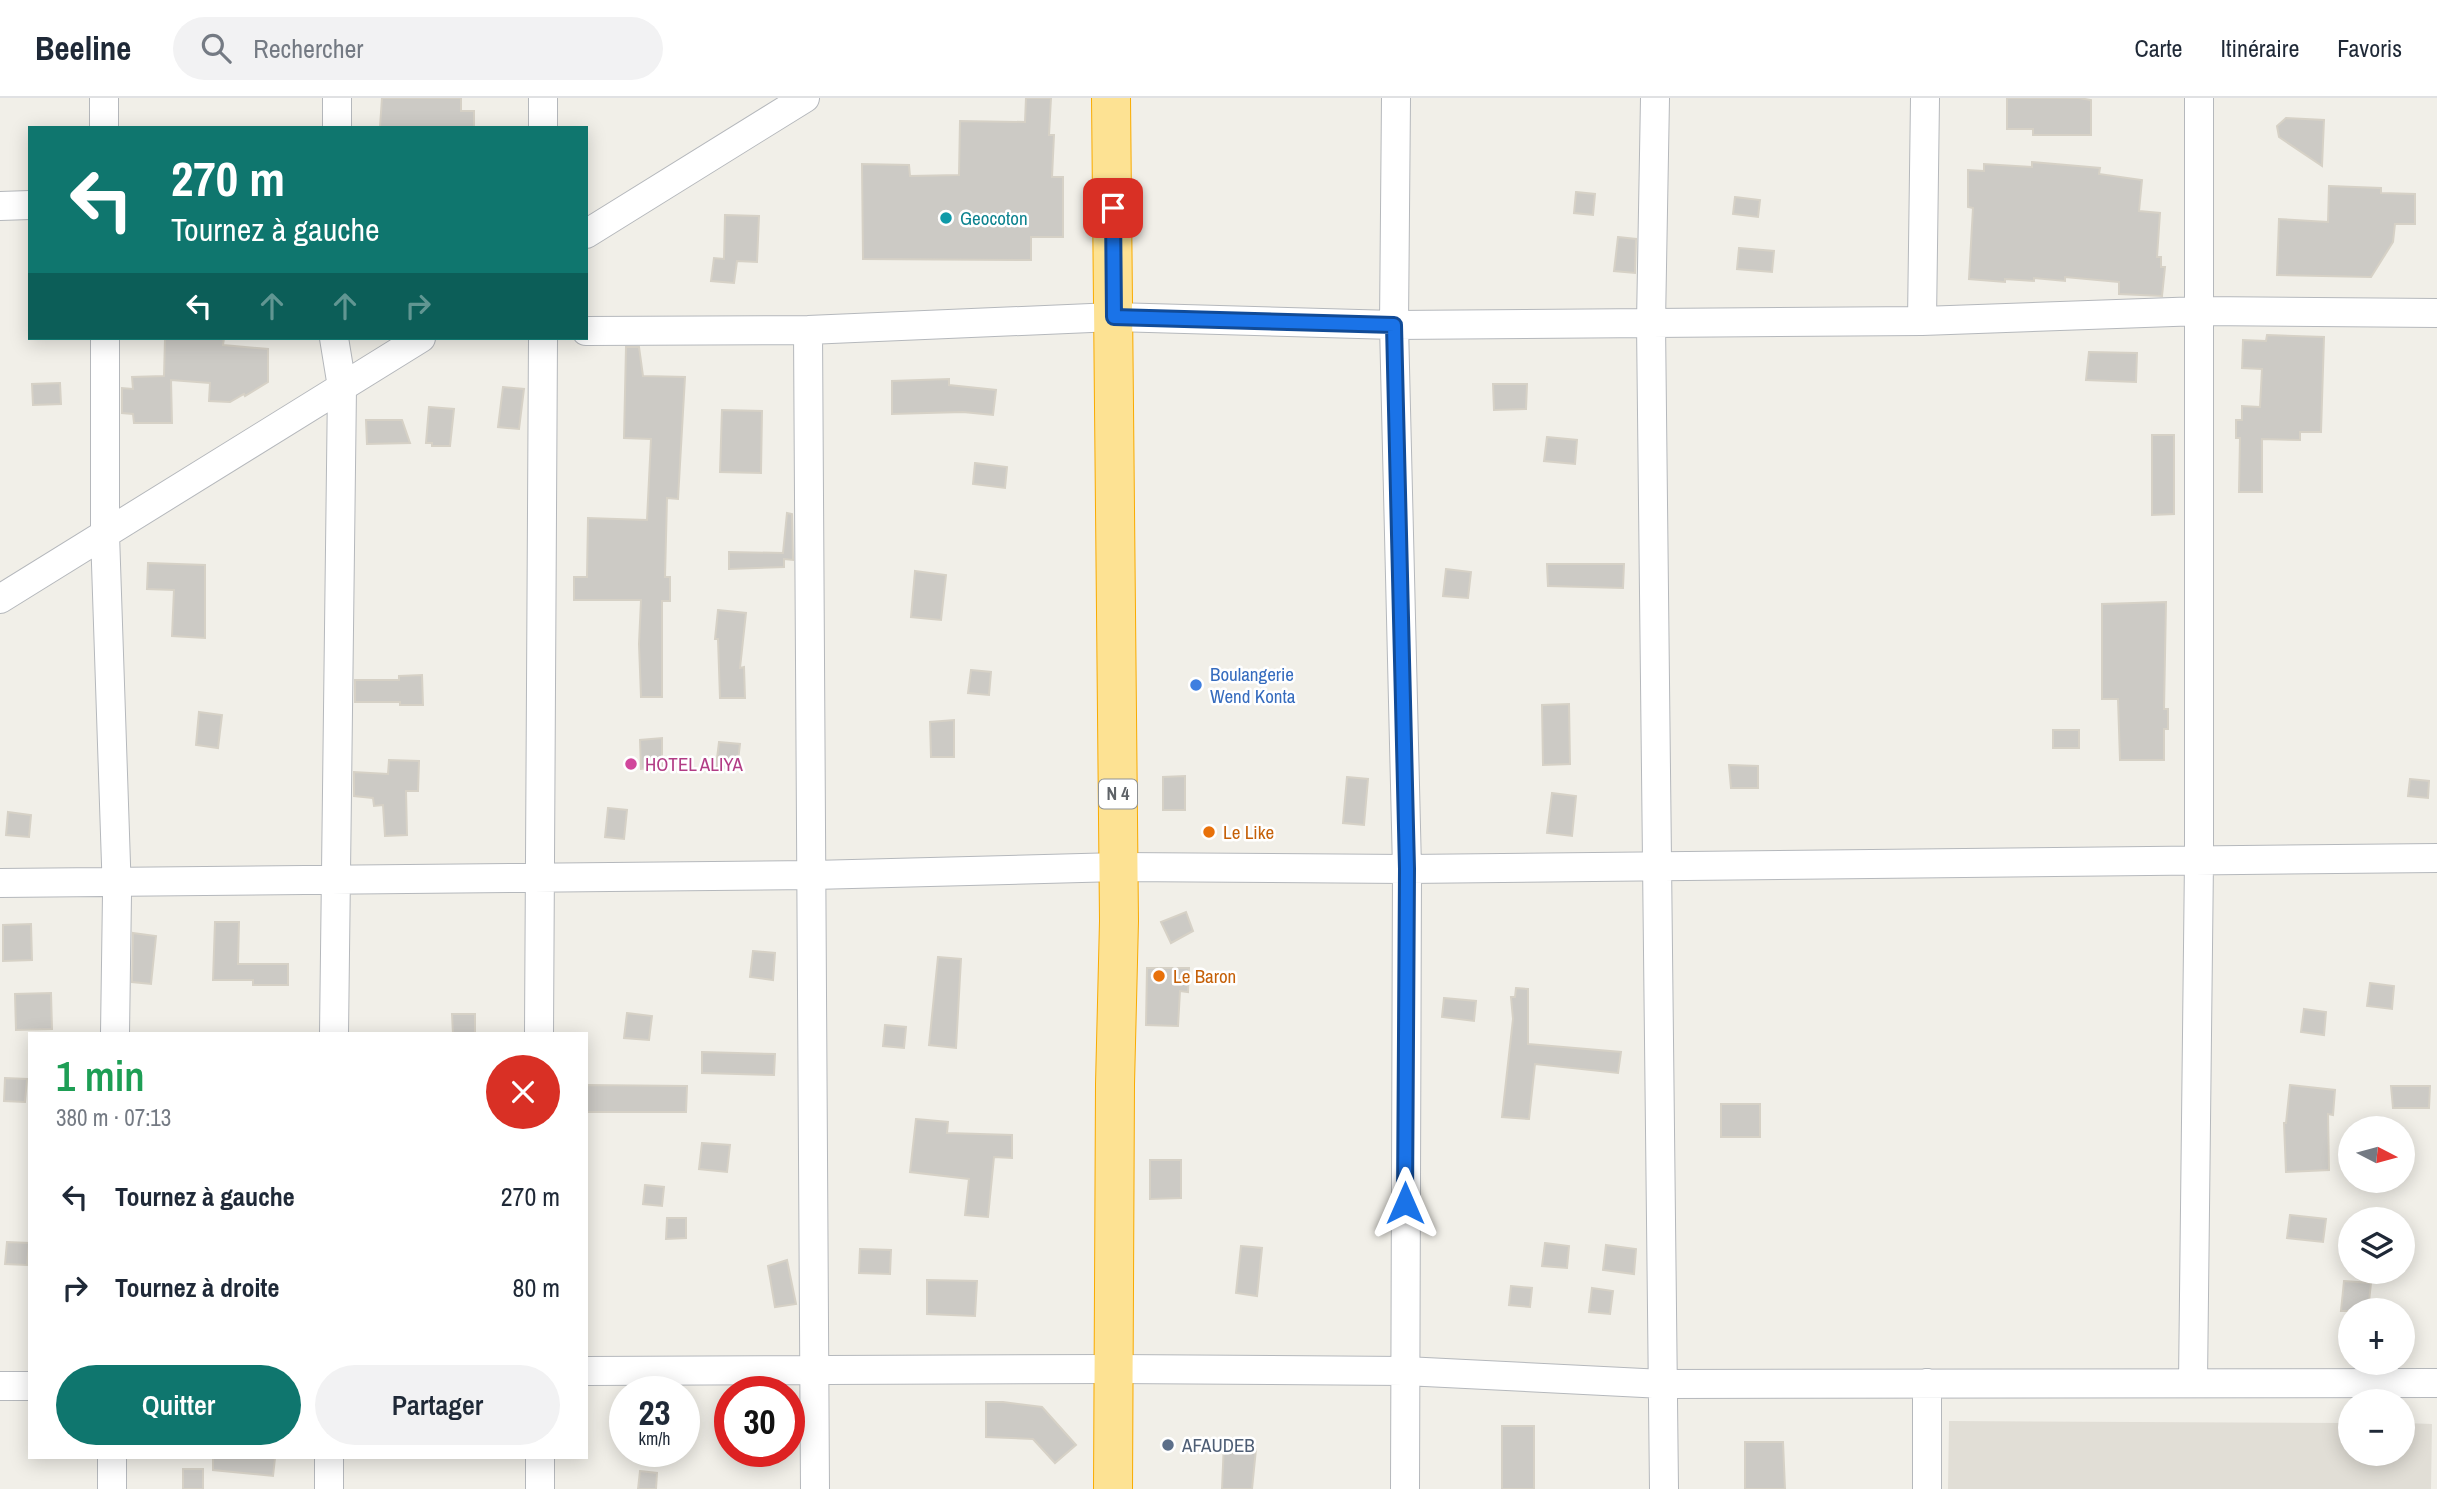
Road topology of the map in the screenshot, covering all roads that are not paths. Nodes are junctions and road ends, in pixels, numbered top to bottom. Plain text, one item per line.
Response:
1 (104, 98) edge
2 (337, 98) edge
3 (543, 98) edge
4 (805, 98) edge
5 (1111, 98) edge
6 (1396, 98) edge
7 (1655, 98) edge
8 (1925, 98) edge
9 (2199, 98) edge
10 (104, 126) edge
11 (337, 126) edge
12 (543, 126) edge
13 (28, 205) edge
14 (0, 206) edge
15 (588, 233) edge
16 (2201, 311) junction
17 (2437, 313) edge
18 (1114, 317) junction
19 (1922, 321) junction
20 (1651, 323) junction
21 (1394, 325) junction
22 (808, 330) junction
23 (588, 331) edge
24 (105, 340) edge
25 (334, 340) edge
26 (418, 340) edge
27 (543, 340) edge
28 (342, 387) junction
29 (105, 534) junction
30 (0, 599) edge
31 (2437, 858) edge
32 (2199, 860) junction
33 (1658, 866) junction
34 (1118, 867) junction
35 (1407, 869) junction
36 (813, 875) junction
37 (539, 877) junction
38 (336, 879) junction
39 (116, 882) junction
40 (0, 883) edge
41 (115, 1032) edge
42 (334, 1032) edge
43 (539, 1032) edge
44 (814, 1369) junction
45 (1115, 1369) junction
46 (588, 1371) edge
47 (1405, 1371) junction
48 (2193, 1383) junction
49 (2437, 1383) edge
50 (1663, 1384) junction
51 (1927, 1384) junction
52 (0, 1386) edge
53 (28, 1386) edge
54 (111, 1459) edge
55 (329, 1459) edge
56 (540, 1459) edge
57 (112, 1489) edge
58 (329, 1489) edge
59 (540, 1489) edge
60 (815, 1489) edge
61 (1113, 1489) edge
62 (1405, 1489) edge
63 (1664, 1489) edge
64 (1927, 1489) edge

1 - 10 street
2 - 11 street
3 - 12 street
4 - 15 street
5 - 18 highway, N 4
6 - 21 street
7 - 20 street
8 - 19 street
9 - 16 street
13 - 14 street
16 - 17 street
16 - 19 street
16 - 32 street
18 - 21 street
18 - 22 street
18 - 34 highway, N 4
19 - 20 street
20 - 21 street
20 - 33 street
21 - 35 street
22 - 23 street
22 - 36 street
24 - 29 street
25 - 28 street
26 - 28 street
27 - 37 street
28 - 29 street
28 - 38 street
29 - 30 street
29 - 39 street
31 - 32 street
32 - 33 street
32 - 48 street
33 - 35 street
33 - 50 street
34 - 35 street
34 - 36 street
34 - 45 highway, N 4
35 - 47 street
36 - 37 street
36 - 44 street
37 - 38 street
37 - 43 street
38 - 39 street
38 - 42 street
39 - 40 street
39 - 41 street
44 - 45 street
44 - 46 street
44 - 60 street
45 - 47 street
45 - 61 highway, N 4
47 - 50 street
47 - 62 street
48 - 49 street
48 - 51 street
50 - 51 street
50 - 63 street
51 - 64 street
52 - 53 street
54 - 57 street
55 - 58 street
56 - 59 street

